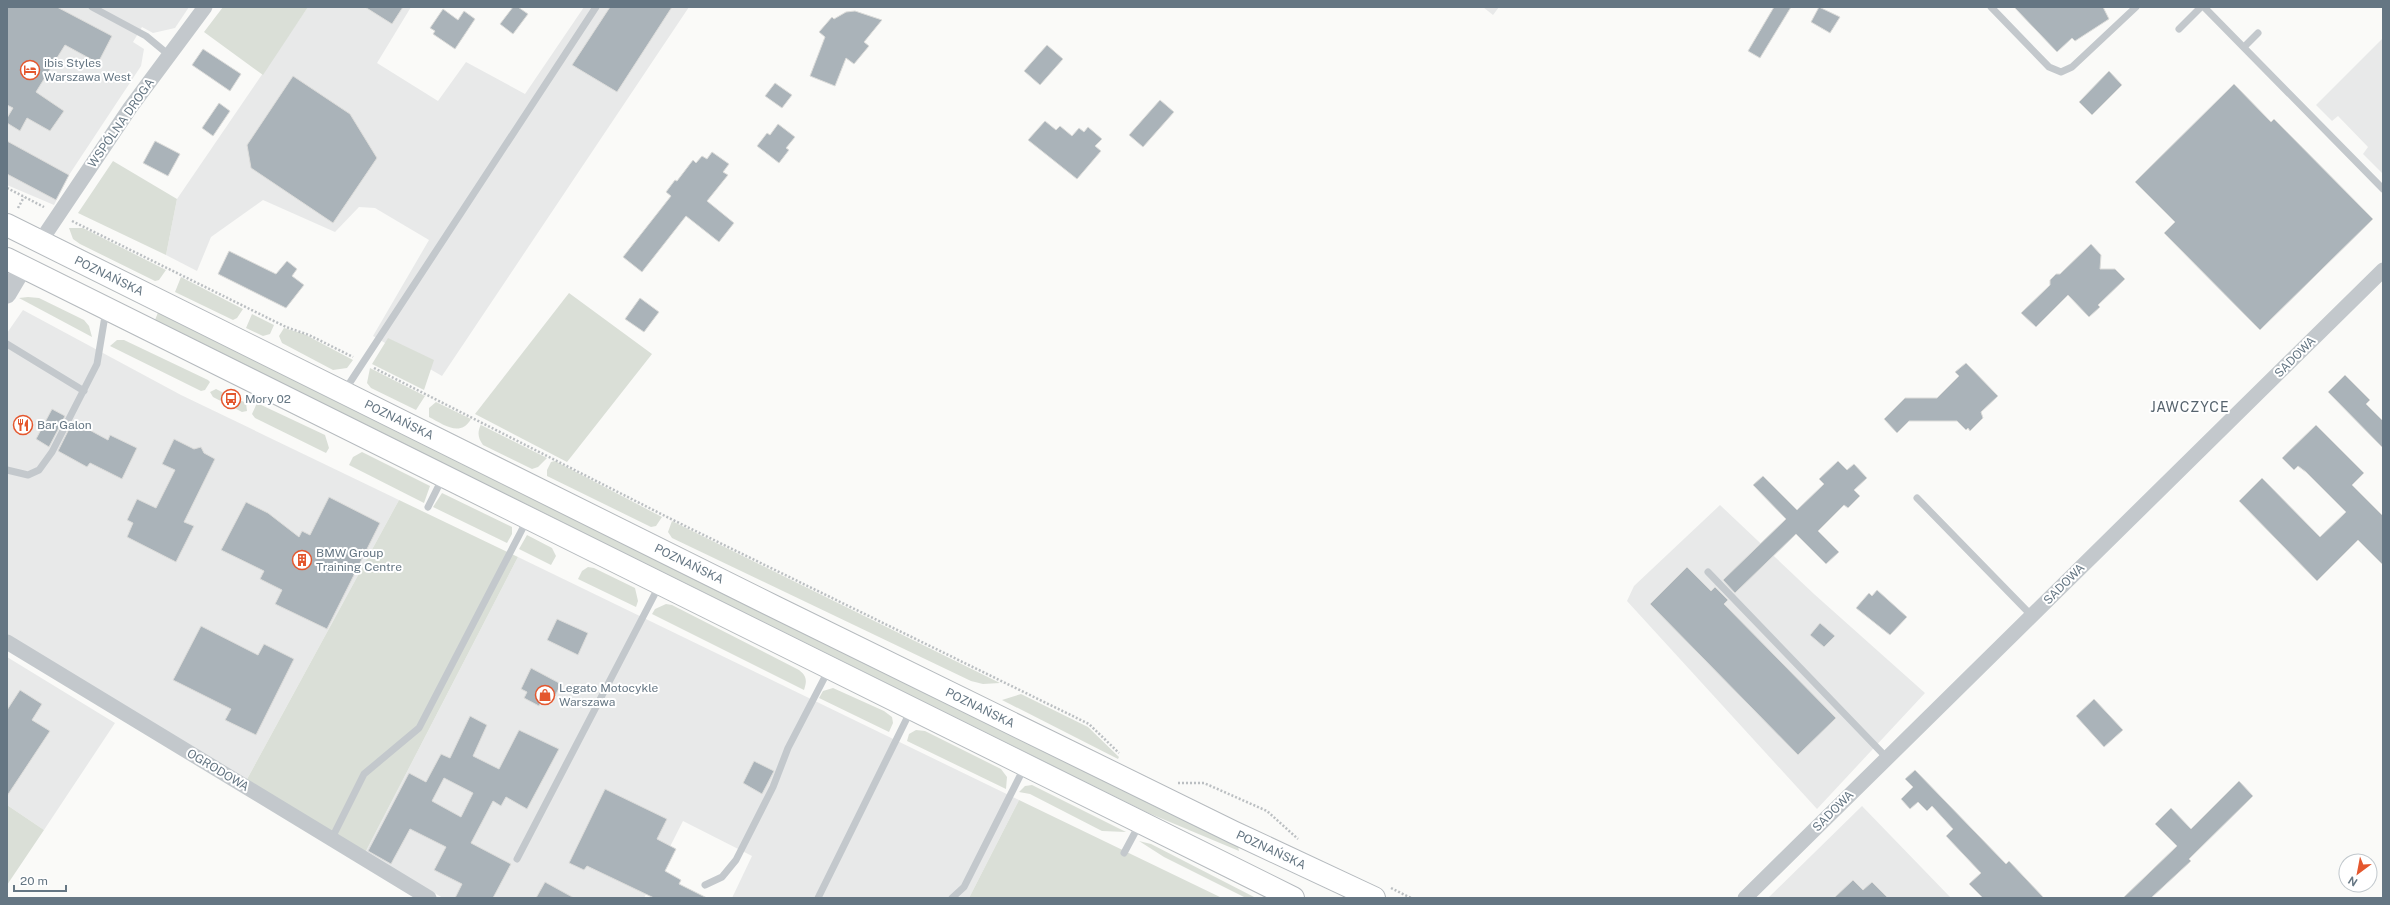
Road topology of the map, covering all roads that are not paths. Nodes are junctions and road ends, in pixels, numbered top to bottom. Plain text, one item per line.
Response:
1 (92, 7) edge
2 (205, 7) edge
3 (596, 7) edge
4 (1991, 7) edge
5 (2136, 7) edge
6 (2201, 7) edge
7 (2204, 7) edge
8 (2179, 29) dead end
9 (2258, 33) dead end
10 (2244, 47) junction
11 (169, 56) junction
12 (2383, 189) edge
13 (7, 225) edge
14 (40, 242) junction
15 (15, 263) edge
16 (2383, 270) edge
17 (7, 294) edge
18 (106, 308) junction
19 (7, 344) edge
20 (84, 391) junction
21 (343, 392) junction
22 (7, 470) edge
23 (444, 476) junction
24 (1917, 498) dead end
25 (428, 507) dead end
26 (528, 517) junction
27 (1708, 572) dead end
28 (660, 583) junction
29 (2032, 616) junction
30 (7, 642) edge
31 (830, 667) junction
32 (912, 708) junction
33 (1887, 758) junction
34 (1026, 764) junction
35 (1141, 821) junction
36 (331, 840) junction
37 (1124, 853) dead end
38 (517, 859) dead end
39 (705, 885) dead end
40 (1380, 892) edge
41 (429, 898) edge
42 (818, 898) edge
43 (952, 898) edge
44 (1292, 898) edge
45 (1745, 898) edge

1 - 11 lane
2 - 11 street, WSPÓLNA DROGA
3 - 21 lane
4 - 5 lane
6 - 8 lane
7 - 10 lane
9 - 10 lane
10 - 12 lane
11 - 14 street, WSPÓLNA DROGA
13 - 14 main road, POZNAŃSKA
14 - 21 main road, POZNAŃSKA
15 - 17 street
15 - 18 main road
16 - 29 street, SADOWA
18 - 20 lane
18 - 23 main road
19 - 20 lane
20 - 22 lane
21 - 40 main road, POZNAŃSKA
23 - 25 lane
23 - 26 main road
24 - 29 lane
26 - 28 main road
26 - 36 lane
27 - 33 lane
28 - 31 main road
28 - 38 lane
29 - 33 street, SADOWA
30 - 36 street, OGRODOWA
31 - 32 main road
31 - 39 lane
32 - 34 main road
32 - 42 lane
33 - 45 street, SADOWA
34 - 35 main road
34 - 43 lane
35 - 37 lane
35 - 44 main road
36 - 41 street, OGRODOWA

